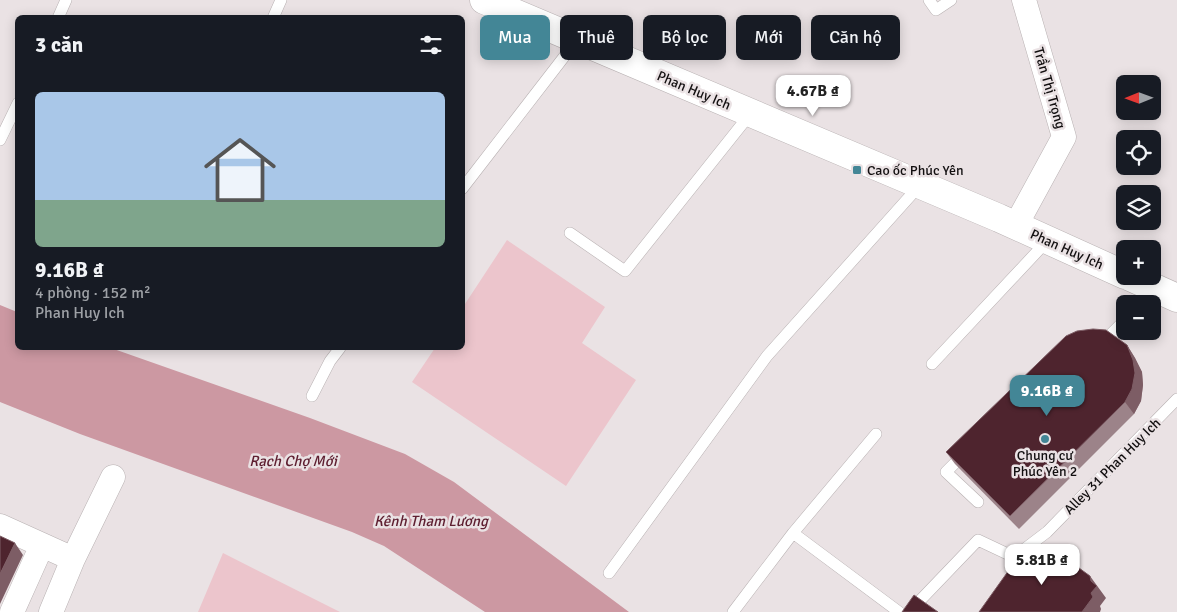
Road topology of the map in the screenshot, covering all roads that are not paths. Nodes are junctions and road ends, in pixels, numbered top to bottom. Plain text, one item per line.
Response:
1 (66, 0) edge
2 (281, 0) edge
3 (929, 0) edge
4 (951, 0) edge
5 (1024, 0) edge
6 (489, 1) edge
7 (59, 15) edge
8 (274, 15) edge
9 (560, 32) edge
10 (562, 60) edge
11 (624, 60) edge
12 (15, 109) edge
13 (750, 113) junction
14 (0, 140) edge
15 (465, 185) edge
16 (920, 185) junction
17 (1016, 226) junction
18 (570, 233) dead end
19 (1048, 240) junction
20 (1116, 271) edge
21 (1143, 285) edge
22 (1165, 297) edge
23 (1116, 329) edge
24 (1087, 338) edge
25 (338, 350) edge
26 (932, 364) dead end
27 (312, 396) dead end
28 (1177, 399) edge
29 (876, 434) dead end
30 (974, 444) edge
31 (113, 477) dead end
32 (978, 502) edge
33 (0, 526) edge
34 (793, 533) junction
35 (42, 545) junction
36 (74, 559) junction
37 (609, 573) dead end
38 (12, 612) edge
39 (51, 612) edge
40 (733, 612) edge
41 (899, 612) edge
42 (909, 612) edge

1 - 7 lane
2 - 8 lane
3 - 4 lane
5 - 17 street, Trần Thị Trọng
6 - 9 main road, Phan Huy Ich
10 - 15 lane
11 - 13 main road, Phan Huy Ich
12 - 14 lane
13 - 16 main road, Phan Huy Ich
13 - 18 lane
16 - 17 main road, Phan Huy Ich
16 - 37 lane
17 - 19 main road, Phan Huy Ich
19 - 20 main road, Phan Huy Ich
19 - 26 lane
21 - 22 main road, Phan Huy Ich
23 - 24 lane
25 - 27 lane
28 - 42 lane, Alley 31 Phan Huy Ich
29 - 34 lane
30 - 32 lane
31 - 36 street
33 - 35 street
34 - 40 lane
34 - 41 lane
35 - 36 street
35 - 38 street
36 - 39 street

